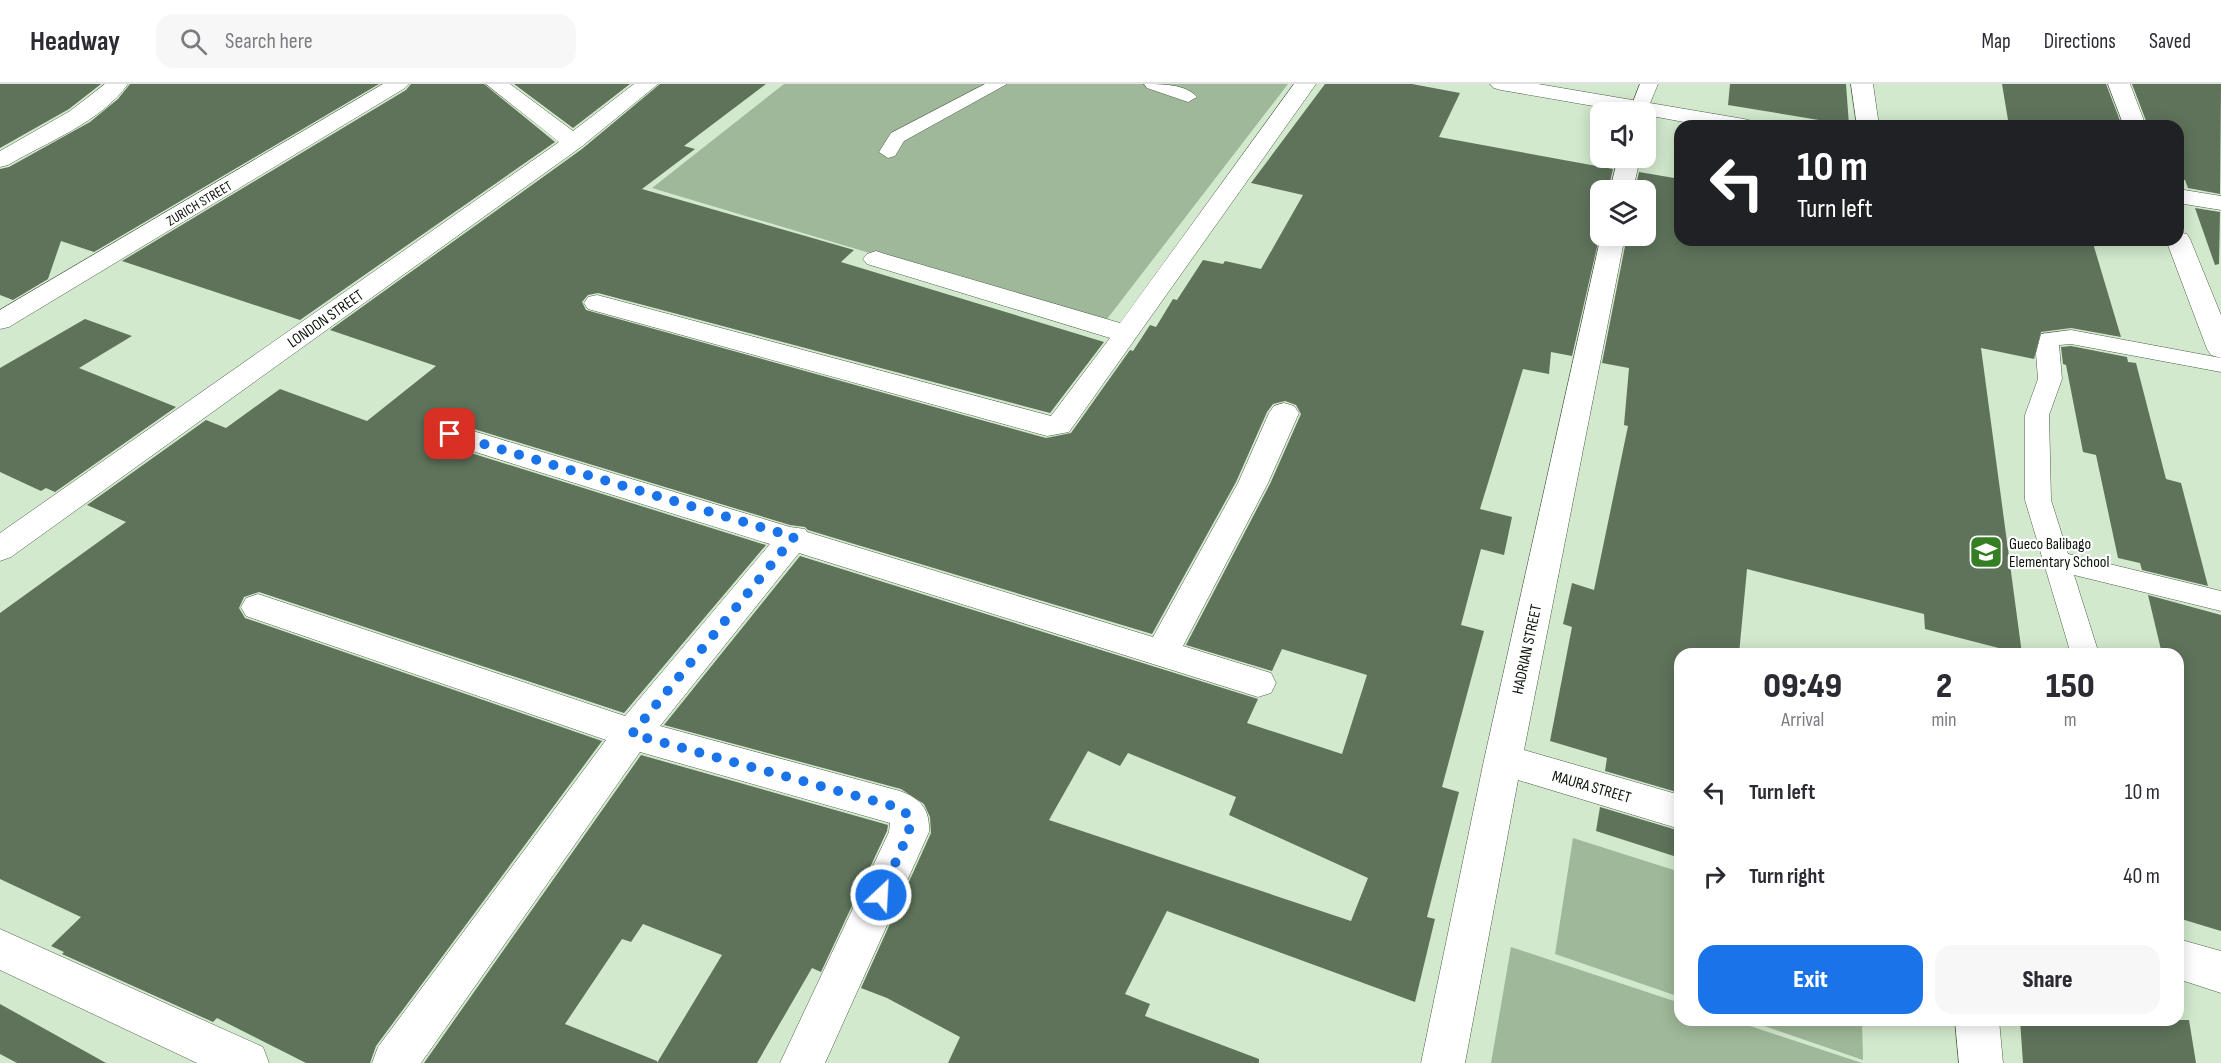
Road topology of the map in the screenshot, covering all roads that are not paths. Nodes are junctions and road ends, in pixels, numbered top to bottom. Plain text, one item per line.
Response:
1 (117, 84) edge
2 (398, 84) edge
3 (496, 84) edge
4 (647, 84) edge
5 (998, 84) edge
6 (1153, 84) edge
7 (1305, 84) edge
8 (1501, 84) edge
9 (1649, 84) edge
10 (1862, 84) edge
11 (2119, 84) edge
12 (1188, 96) dead end
13 (1593, 102) edge
14 (1642, 102) edge
15 (1656, 113) edge
16 (1702, 120) edge
17 (1867, 120) edge
18 (2133, 120) edge
19 (573, 142) junction
20 (888, 152) dead end
21 (0, 160) edge
22 (2184, 197) edge
23 (2221, 203) edge
24 (1611, 246) edge
25 (2181, 246) edge
26 (876, 259) dead end
27 (597, 303) dead end
28 (0, 321) edge
29 (1127, 334) junction
30 (2221, 349) edge
31 (2221, 365) edge
32 (1284, 413) dead end
33 (450, 434) dead end
34 (794, 537) junction
35 (0, 549) edge
36 (2056, 561) junction
37 (2221, 601) edge
38 (258, 607) dead end
39 (2083, 648) edge
40 (1162, 653) junction
41 (1258, 682) dead end
42 (632, 734) junction
43 (1503, 760) junction
44 (1674, 810) edge
45 (0, 949) edge
46 (2184, 961) edge
47 (2221, 972) edge
48 (1978, 1026) edge
49 (247, 1063) edge
50 (394, 1063) edge
51 (802, 1063) edge
52 (1443, 1063) edge
53 (1981, 1063) edge

1 - 21 street
2 - 28 street, ZURICH STREET
3 - 19 street
4 - 19 street, LONDON STREET
5 - 20 lane
6 - 12 lane
7 - 29 street
8 - 13 street
9 - 14 lane
10 - 17 street
11 - 18 street
15 - 16 street
19 - 35 street, LONDON STREET
22 - 23 street
24 - 43 street, HADRIAN STREET
25 - 30 street
26 - 29 street
27 - 29 street
31 - 36 lane
32 - 40 street
33 - 34 street
34 - 40 street
34 - 42 street
36 - 37 lane
36 - 39 lane
38 - 42 street
40 - 41 street
42 - 50 street
42 - 51 street
43 - 44 street, MAURA STREET
43 - 52 street, HADRIAN STREET
45 - 49 street
46 - 47 street
48 - 53 street

